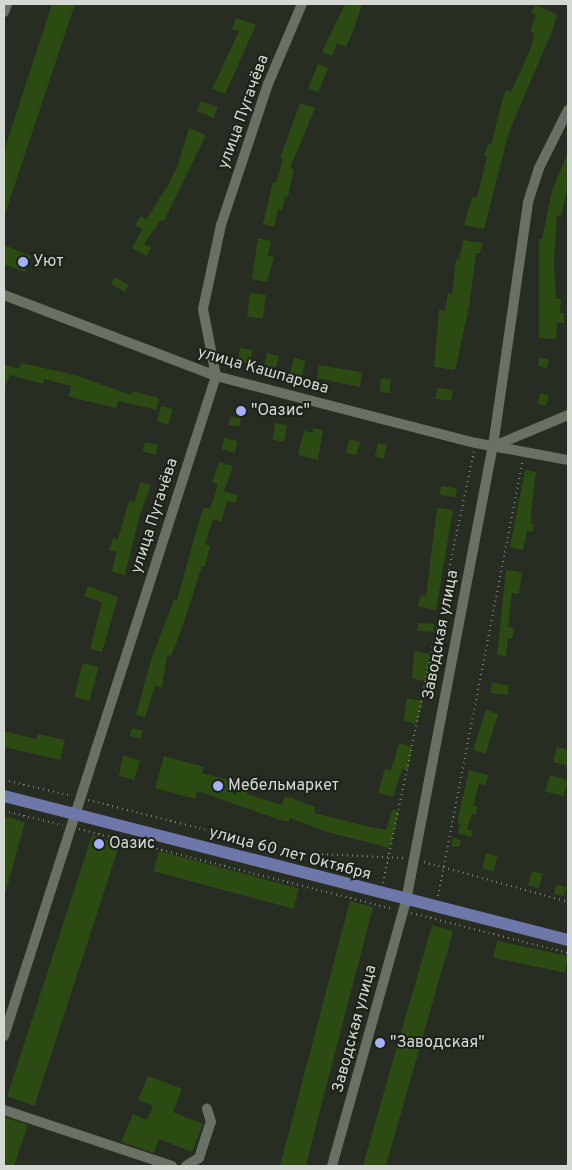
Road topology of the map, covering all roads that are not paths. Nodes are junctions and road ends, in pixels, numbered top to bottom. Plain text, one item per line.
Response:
1 (7, 4) edge
2 (302, 4) edge
3 (4, 12) edge
4 (568, 110) edge
5 (4, 295) edge
6 (216, 376) junction
7 (568, 415) edge
8 (493, 446) junction
9 (568, 460) edge
10 (4, 796) edge
11 (74, 821) junction
12 (404, 906) junction
13 (568, 940) edge
14 (4, 1036) edge
15 (207, 1109) dead end
16 (4, 1110) edge
17 (172, 1166) edge
18 (186, 1166) edge
19 (332, 1166) edge

1 - 3 street
2 - 6 street, улица Пугачёва
4 - 8 street, Заводская улица
5 - 6 street, улица Кашпарова
6 - 8 street, улица Кашпарова
6 - 11 street, улица Пугачёва
7 - 8 street
8 - 9 street, улица Кашпарова
8 - 12 street, Заводская улица
10 - 11 main road, улица 60 лет Октября
11 - 12 main road, улица 60 лет Октября
11 - 14 street, улица Пугачёва
12 - 13 main road, улица 60 лет Октября
12 - 19 street, Заводская улица
15 - 18 street
16 - 17 street

